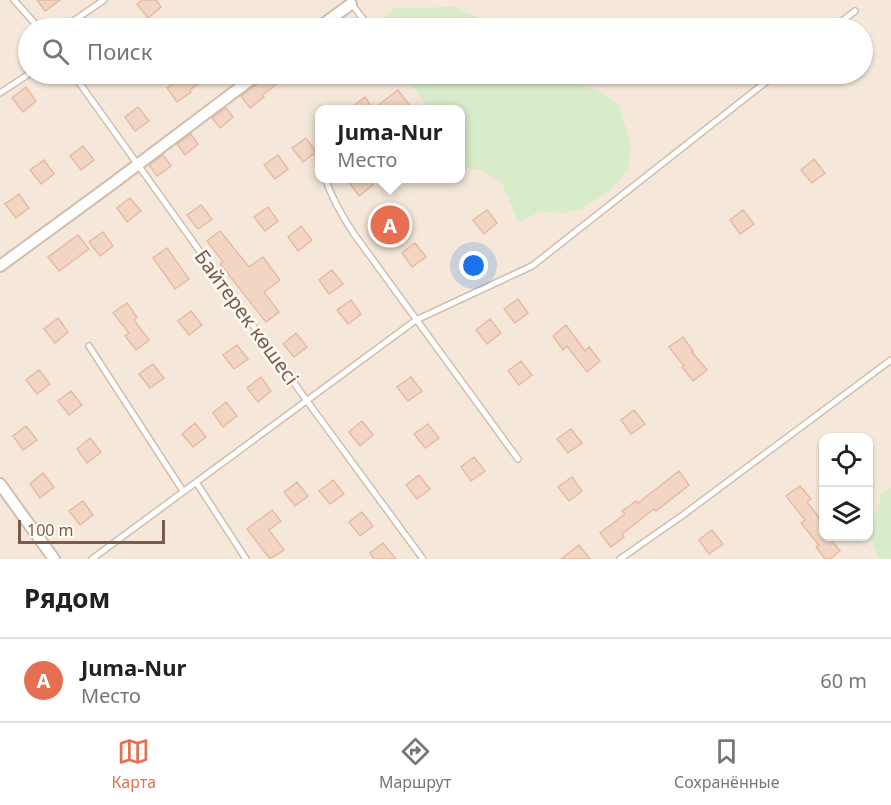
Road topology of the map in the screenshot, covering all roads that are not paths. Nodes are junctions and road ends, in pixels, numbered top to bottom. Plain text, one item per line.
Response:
1 (14, 0) edge
2 (104, 0) edge
3 (350, 1) edge
4 (855, 11) dead end
5 (30, 18) edge
6 (78, 18) edge
7 (330, 18) edge
8 (363, 18) edge
9 (846, 18) edge
10 (18, 81) edge
11 (80, 84) edge
12 (245, 84) edge
13 (763, 84) edge
14 (0, 93) edge
15 (138, 164) junction
16 (327, 183) edge
17 (0, 266) edge
18 (416, 320) junction
19 (89, 346) dead end
20 (891, 360) edge
21 (307, 401) junction
22 (518, 459) dead end
23 (196, 482) junction
24 (0, 484) edge
25 (183, 491) junction
26 (54, 559) edge
27 (92, 559) edge
28 (246, 559) edge
29 (423, 559) edge
30 (621, 559) edge

1 - 5 lane
2 - 6 lane
3 - 7 street
3 - 8 lane
4 - 9 lane
10 - 14 lane
11 - 15 lane, Байтерек көшесі
12 - 15 street
13 - 18 lane
15 - 17 street
15 - 21 lane, Байтерек көшесі
16 - 18 lane
18 - 21 lane
18 - 22 lane
19 - 25 lane
20 - 30 lane
21 - 23 lane
21 - 29 lane, Байтерек көшесі
23 - 25 lane
23 - 28 lane
24 - 26 street
25 - 27 lane

